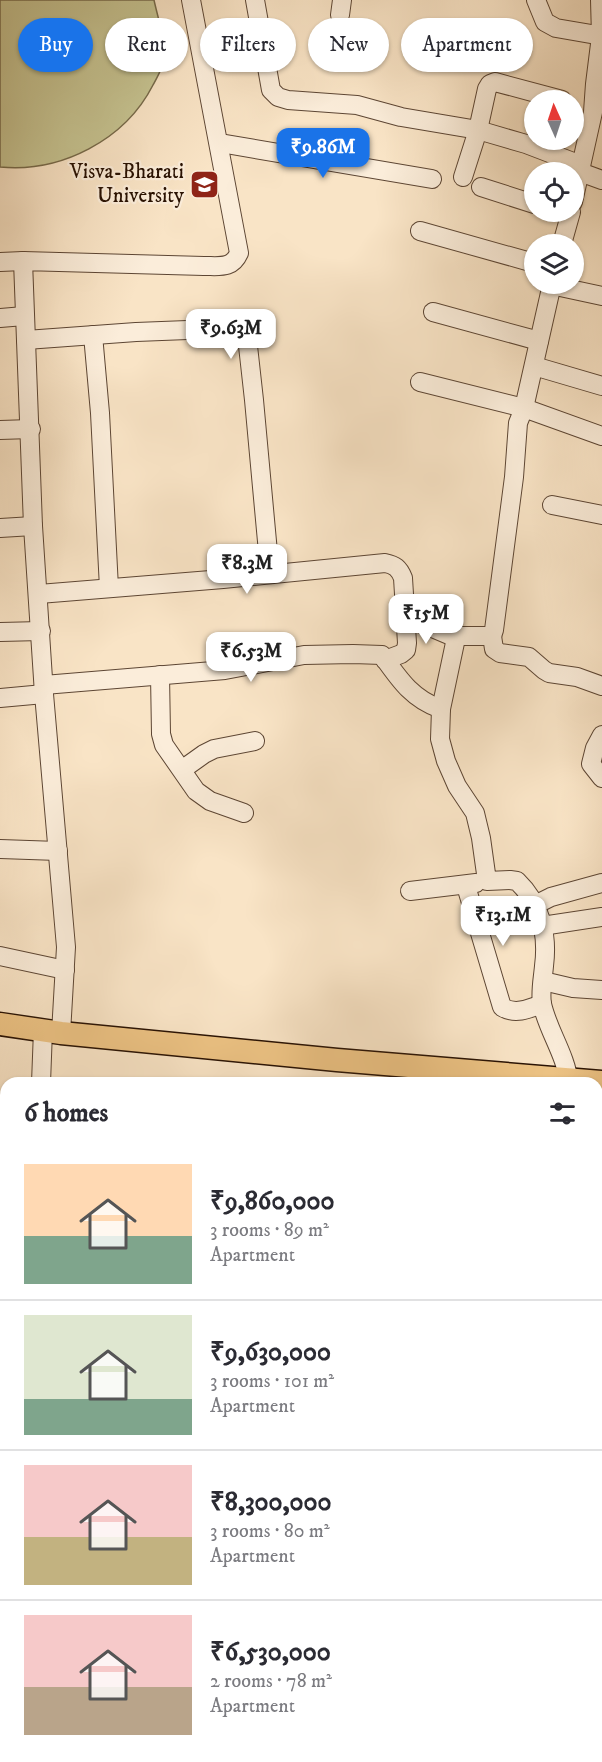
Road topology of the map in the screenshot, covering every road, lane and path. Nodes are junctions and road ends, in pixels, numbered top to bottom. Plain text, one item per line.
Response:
1 (191, 0) edge
2 (255, 0) edge
3 (536, 0) edge
4 (600, 0) edge
5 (601, 36) edge
6 (525, 90) edge
7 (598, 113) edge
8 (478, 130) junction
9 (220, 143) junction
10 (566, 162) edge
11 (582, 162) edge
12 (584, 170) edge
13 (463, 177) dead end
14 (432, 179) dead end
15 (602, 180) edge
16 (481, 187) dead end
17 (524, 201) edge
18 (420, 231) dead end
19 (524, 260) edge
20 (23, 261) junction
21 (0, 262) edge
22 (584, 292) edge
23 (550, 294) edge
24 (602, 297) edge
25 (433, 312) dead end
26 (24, 316) junction
27 (0, 318) edge
28 (93, 335) junction
29 (26, 340) junction
30 (540, 341) junction
31 (534, 366) junction
32 (420, 382) dead end
33 (602, 386) edge
34 (524, 408) junction
35 (31, 429) junction
36 (0, 430) edge
37 (602, 436) edge
38 (552, 505) dead end
39 (602, 514) edge
40 (33, 526) junction
41 (0, 528) edge
42 (270, 574) junction
43 (109, 588) junction
44 (39, 594) junction
45 (406, 621) junction
46 (41, 631) junction
47 (0, 632) edge
48 (492, 636) junction
49 (456, 638) junction
50 (385, 660) junction
51 (160, 675) junction
52 (602, 686) edge
53 (44, 690) junction
54 (0, 698) edge
55 (441, 709) junction
56 (602, 735) edge
57 (255, 741) dead end
58 (183, 769) junction
59 (602, 778) edge
60 (244, 813) dead end
61 (0, 849) edge
62 (58, 851) junction
63 (487, 881) junction
64 (602, 883) edge
65 (466, 886) junction
66 (410, 891) dead end
67 (535, 904) junction
68 (602, 917) edge
69 (542, 926) junction
70 (0, 956) edge
71 (65, 970) junction
72 (543, 981) junction
73 (602, 990) edge
74 (542, 1004) junction
75 (0, 1024) edge
76 (52, 1031) junction
77 (443, 1076) edge
78 (42, 1077) edge
79 (468, 1077) edge
80 (568, 1077) edge

1 - 9 street
2 - 8 street
3 - 5 street
4 - 5 street
5 - 7 street
6 - 8 street
7 - 11 street
8 - 10 street
8 - 13 street
9 - 14 street
9 - 20 street
12 - 15 street
16 - 17 street
18 - 19 street
20 - 21 street
20 - 26 street
22 - 24 street
23 - 30 street
25 - 30 street
26 - 27 street
26 - 29 street
28 - 29 street
28 - 42 street
28 - 43 street
29 - 35 street
30 - 31 street
31 - 33 street
31 - 34 street
32 - 34 street
34 - 37 street
34 - 48 street
35 - 36 street
35 - 40 street
38 - 39 street
40 - 41 street
40 - 44 street
42 - 43 street
42 - 45 street
43 - 44 street
44 - 46 street
45 - 49 street
45 - 50 street
46 - 47 street
46 - 53 street
48 - 49 street
48 - 52 street
49 - 55 street
50 - 51 street
50 - 55 street
51 - 53 street
51 - 58 street
53 - 54 street
53 - 62 street
55 - 63 street
56 - 59 street
57 - 58 street
58 - 60 street
61 - 62 street
62 - 71 street
63 - 65 street
63 - 67 street
64 - 67 street
65 - 66 street
65 - 74 street
67 - 69 street
68 - 69 street
69 - 72 street
70 - 71 street
71 - 76 street
72 - 73 street
72 - 74 street
74 - 80 street
75 - 76 main road
76 - 77 main road
76 - 78 street
77 - 79 main road

